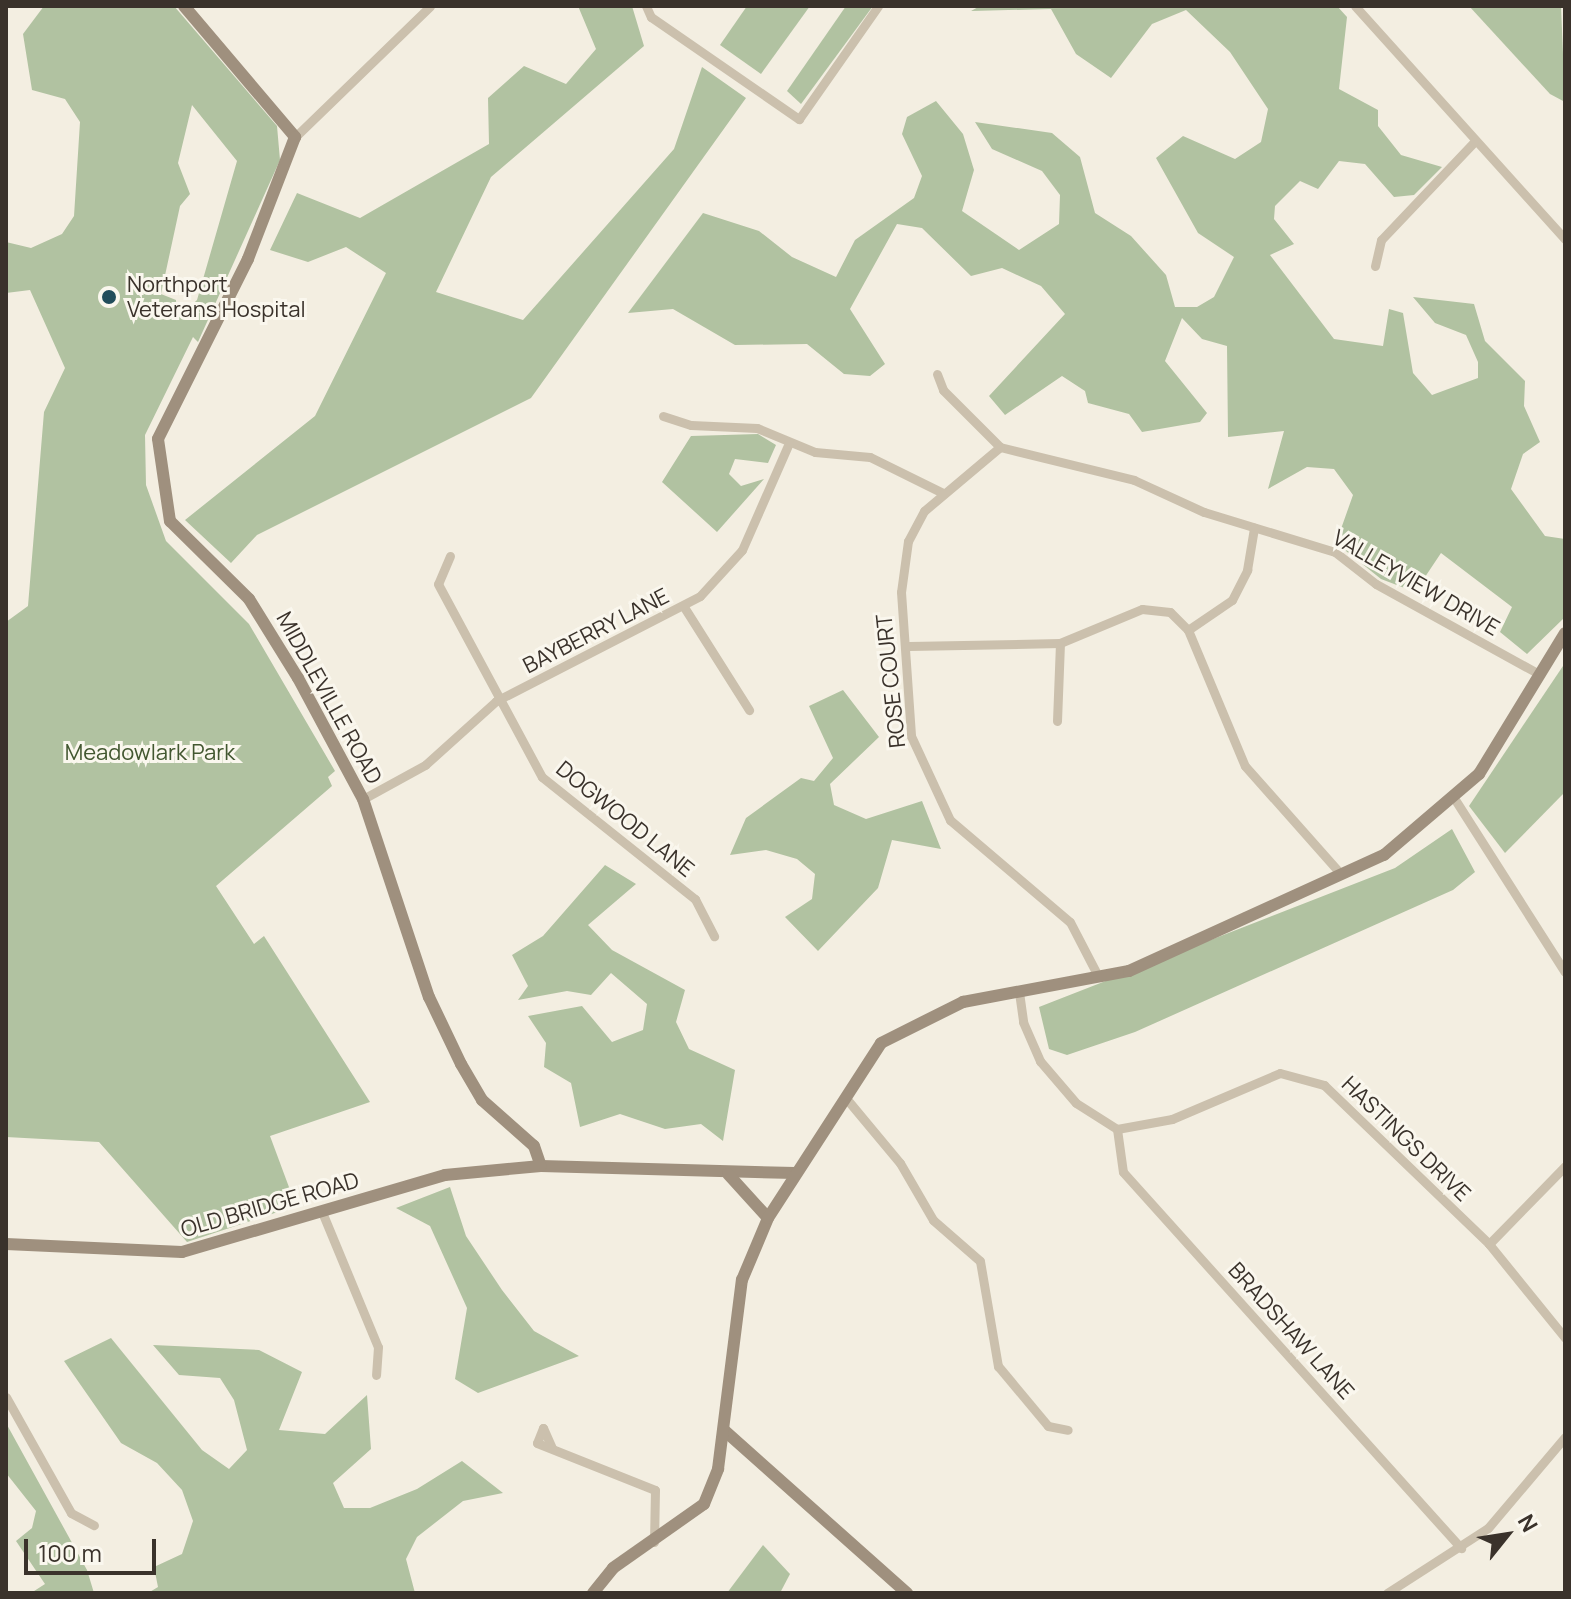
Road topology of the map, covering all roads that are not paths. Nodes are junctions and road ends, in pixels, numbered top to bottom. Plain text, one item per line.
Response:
1 (184, 6) edge
2 (430, 6) edge
3 (646, 6) edge
4 (878, 6) edge
5 (1355, 6) edge
6 (295, 137) junction
7 (1474, 142) junction
8 (1565, 239) edge
9 (1375, 266) dead end
10 (937, 374) dead end
11 (663, 416) dead end
12 (789, 443) junction
13 (1000, 447) junction
14 (943, 493) junction
15 (1254, 528) junction
16 (450, 556) dead end
17 (684, 607) junction
18 (1188, 630) junction
19 (1565, 633) edge
20 (1060, 643) junction
21 (909, 646) junction
22 (1539, 674) junction
23 (496, 701) junction
24 (749, 710) dead end
25 (1057, 721) dead end
26 (1454, 798) junction
27 (363, 799) junction
28 (1341, 874) junction
29 (714, 936) dead end
30 (1565, 972) edge
31 (1098, 976) junction
32 (1019, 992) junction
33 (845, 1097) junction
34 (1117, 1129) junction
35 (541, 1166) junction
36 (1565, 1166) edge
37 (795, 1173) junction
38 (728, 1174) junction
39 (322, 1212) junction
40 (768, 1218) junction
41 (6, 1244) edge
42 (1489, 1244) junction
43 (1565, 1338) edge
44 (376, 1375) dead end
45 (6, 1397) edge
46 (1068, 1430) dead end
47 (725, 1431) junction
48 (1565, 1437) edge
49 (552, 1448) dead end
50 (94, 1525) dead end
51 (654, 1542) junction
52 (1461, 1548) junction
53 (593, 1593) edge
54 (907, 1593) edge
55 (1387, 1593) edge

1 - 6 street
2 - 6 street
3 - 4 street
5 - 7 street
6 - 27 street, MIDDLEVILLE ROAD
7 - 8 street
7 - 9 street
10 - 13 street
11 - 12 street
12 - 14 street
12 - 17 street, BAYBERRY LANE
13 - 14 street, ROSE COURT
13 - 15 street, VALLEYVIEW DRIVE
14 - 21 street, ROSE COURT
15 - 18 street
15 - 22 street, VALLEYVIEW DRIVE
16 - 23 street, DOGWOOD LANE
17 - 23 street, BAYBERRY LANE
17 - 24 street
18 - 20 street
18 - 28 street
19 - 22 street
20 - 21 street
20 - 25 street
21 - 31 street, ROSE COURT
22 - 26 street
23 - 27 street, BAYBERRY LANE
23 - 29 street, DOGWOOD LANE
26 - 28 street
26 - 30 street
27 - 35 street, MIDDLEVILLE ROAD
28 - 31 street
31 - 32 street
32 - 33 street
32 - 34 street
33 - 37 street
33 - 46 street
34 - 42 street, HASTINGS DRIVE
34 - 52 street, BRADSHAW LANE
35 - 38 street
35 - 39 street, OLD BRIDGE ROAD
36 - 42 street
37 - 38 street
37 - 40 street
38 - 40 street
39 - 41 street, OLD BRIDGE ROAD
39 - 44 street
40 - 47 street
42 - 43 street, HASTINGS DRIVE
45 - 50 street
47 - 51 street
47 - 54 street
48 - 52 street
49 - 51 street
51 - 53 street
52 - 55 street

